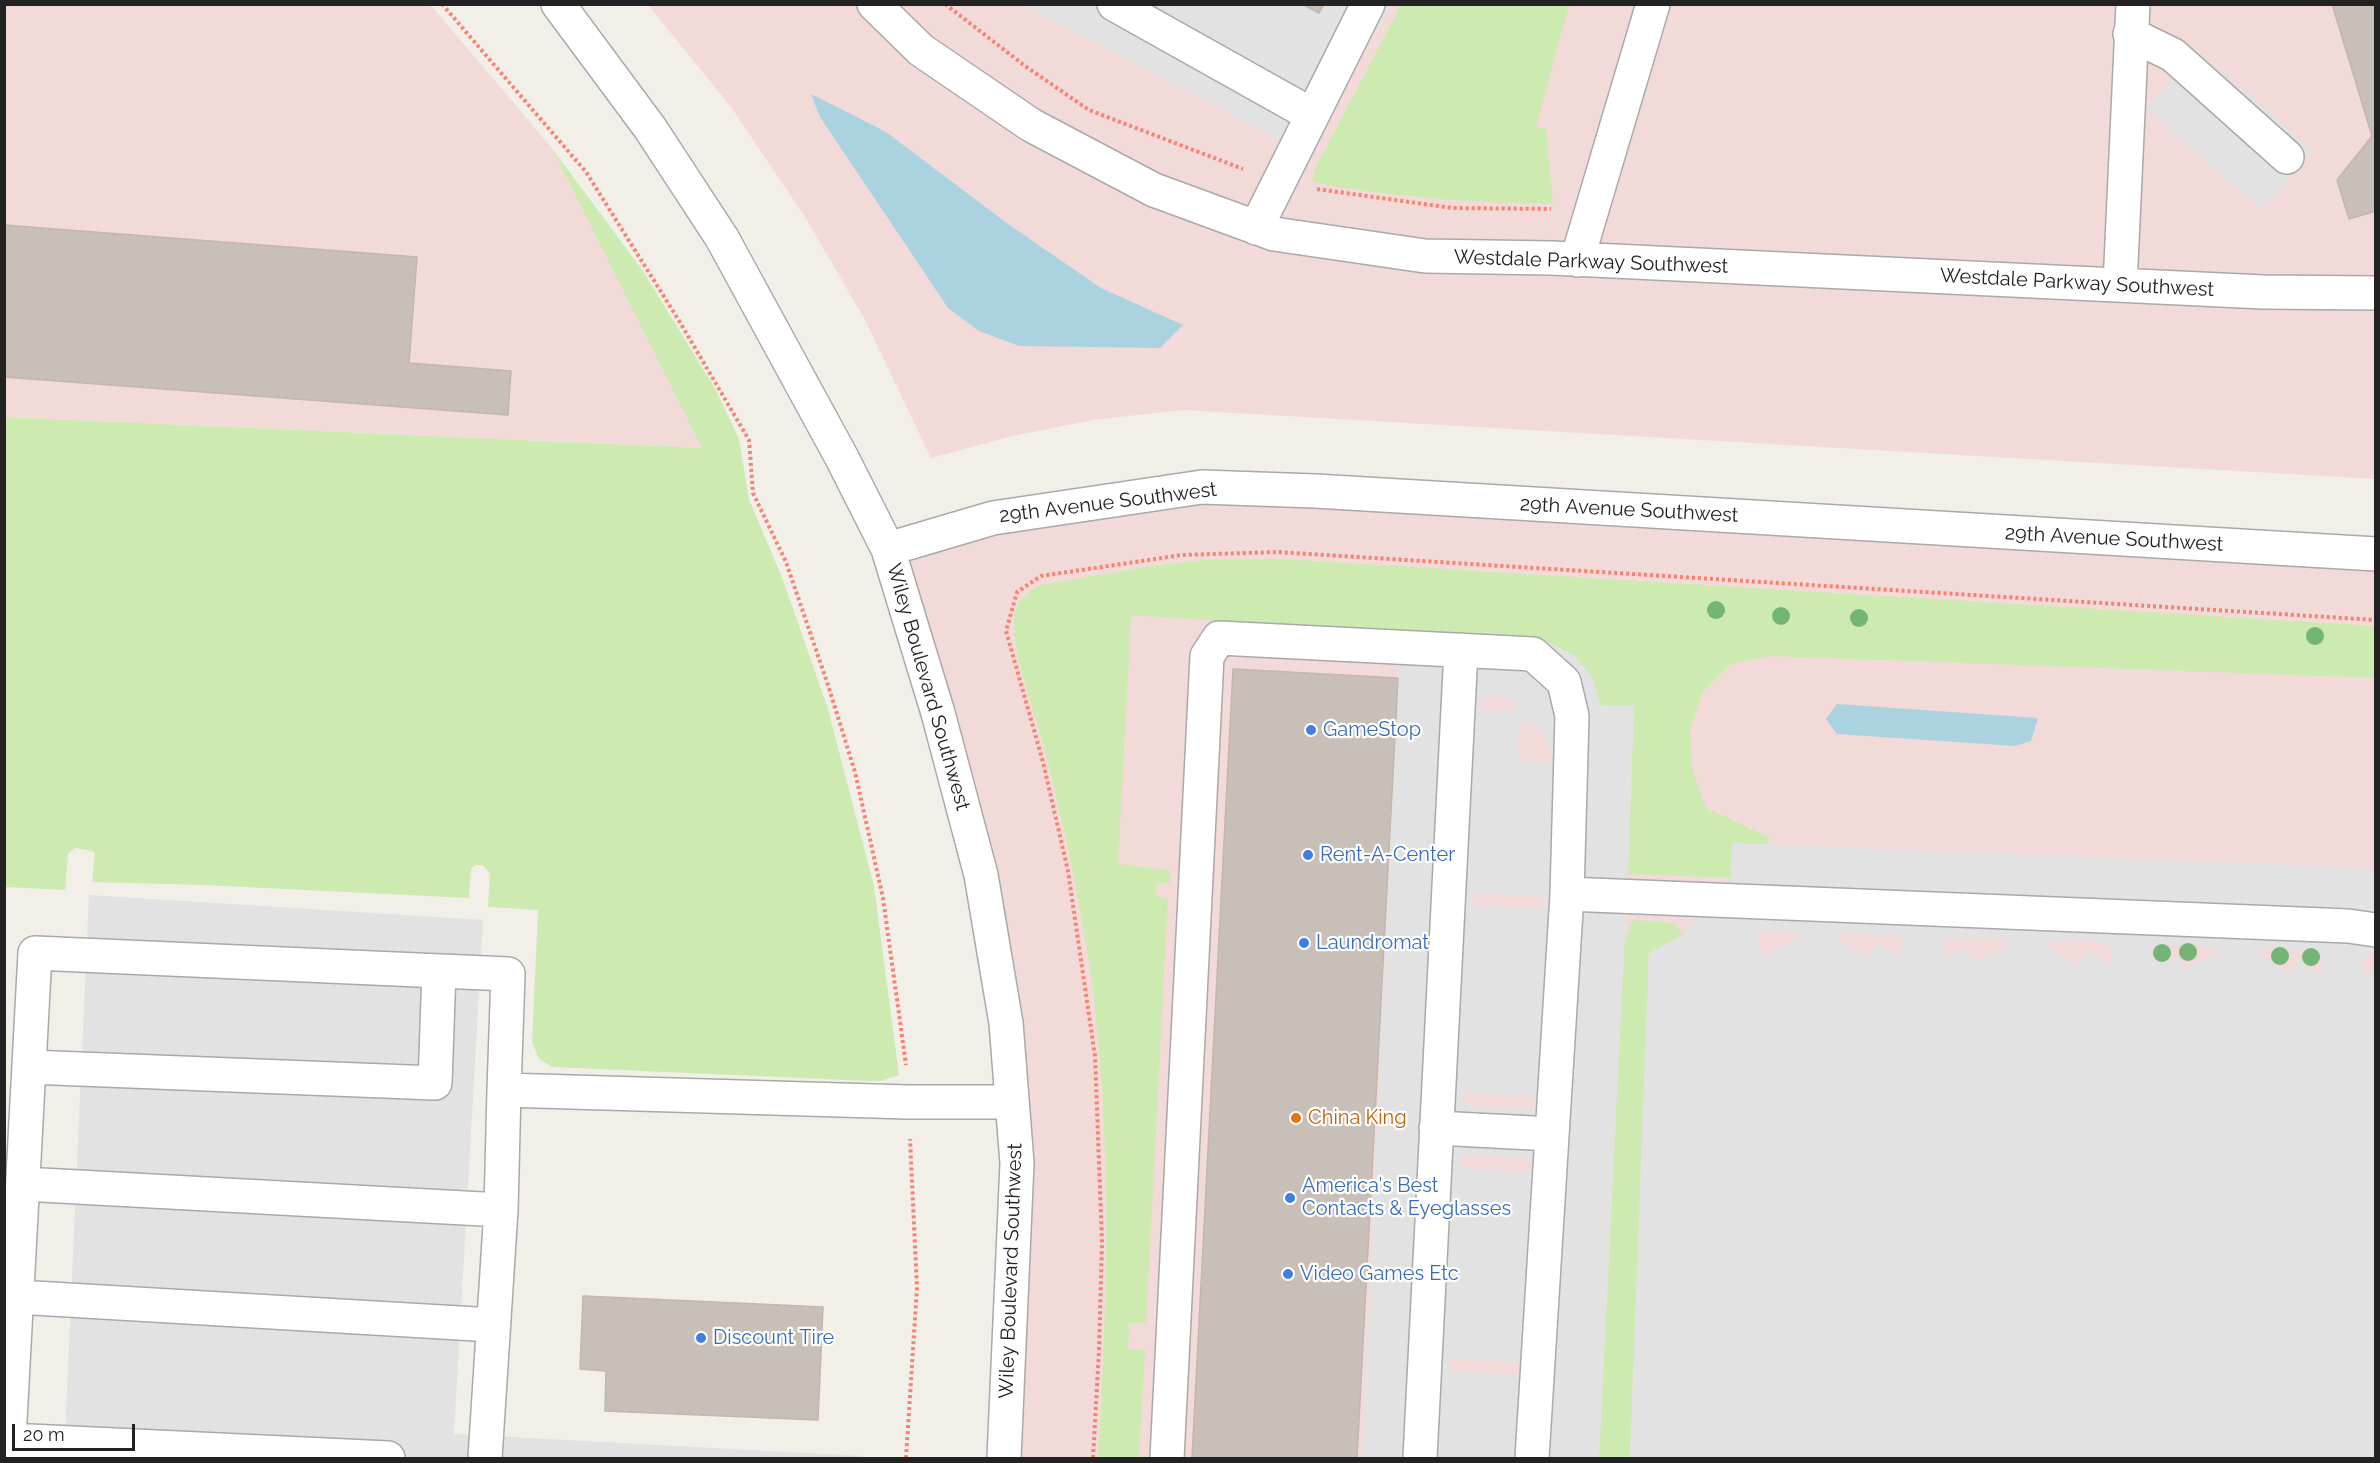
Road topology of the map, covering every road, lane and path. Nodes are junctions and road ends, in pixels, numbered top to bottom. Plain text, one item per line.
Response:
1 (442, 4) edge
2 (558, 4) edge
3 (874, 4) edge
4 (1114, 4) edge
5 (1368, 4) edge
6 (1653, 4) edge
7 (2132, 19) edge
8 (1312, 115) junction
9 (2287, 157) dead end
10 (1256, 228) junction
11 (1578, 260) junction
12 (2120, 285) junction
13 (2376, 293) edge
14 (888, 549) junction
15 (2376, 554) edge
16 (1461, 650) junction
17 (1567, 894) junction
18 (2376, 930) edge
19 (439, 971) junction
20 (29, 1067) junction
21 (504, 1090) junction
22 (908, 1102) junction
23 (1012, 1102) junction
24 (1436, 1128) junction
25 (1552, 1134) junction
26 (23, 1184) junction
27 (501, 1210) junction
28 (17, 1297) junction
29 (493, 1324) junction
30 (9, 1449) edge
31 (388, 1458) edge
32 (485, 1458) edge
33 (906, 1458) edge
34 (1004, 1458) edge
35 (1167, 1458) edge
36 (1420, 1458) edge
37 (1532, 1458) edge

1 - 22 path
2 - 14 street, Wiley Boulevard Southwest
3 - 10 street, Westdale Parkway Southwest
4 - 8 street
5 - 8 street
6 - 11 street
7 - 9 street
7 - 12 street
8 - 10 street
10 - 11 street, Westdale Parkway Southwest
11 - 12 street, Westdale Parkway Southwest
12 - 13 street, Westdale Parkway Southwest
14 - 15 street, 29th Avenue Southwest
14 - 23 street, Wiley Boulevard Southwest
16 - 17 street
16 - 24 street
16 - 35 street
17 - 18 street
17 - 25 street
19 - 20 street
19 - 20 street
19 - 21 street
20 - 26 street
21 - 22 street
21 - 27 street
22 - 23 street
22 - 33 path
23 - 34 street, Wiley Boulevard Southwest
24 - 25 street
24 - 36 street
25 - 37 street
26 - 27 street
26 - 28 street
27 - 29 street
28 - 29 street
28 - 30 street
29 - 32 street
30 - 31 street

